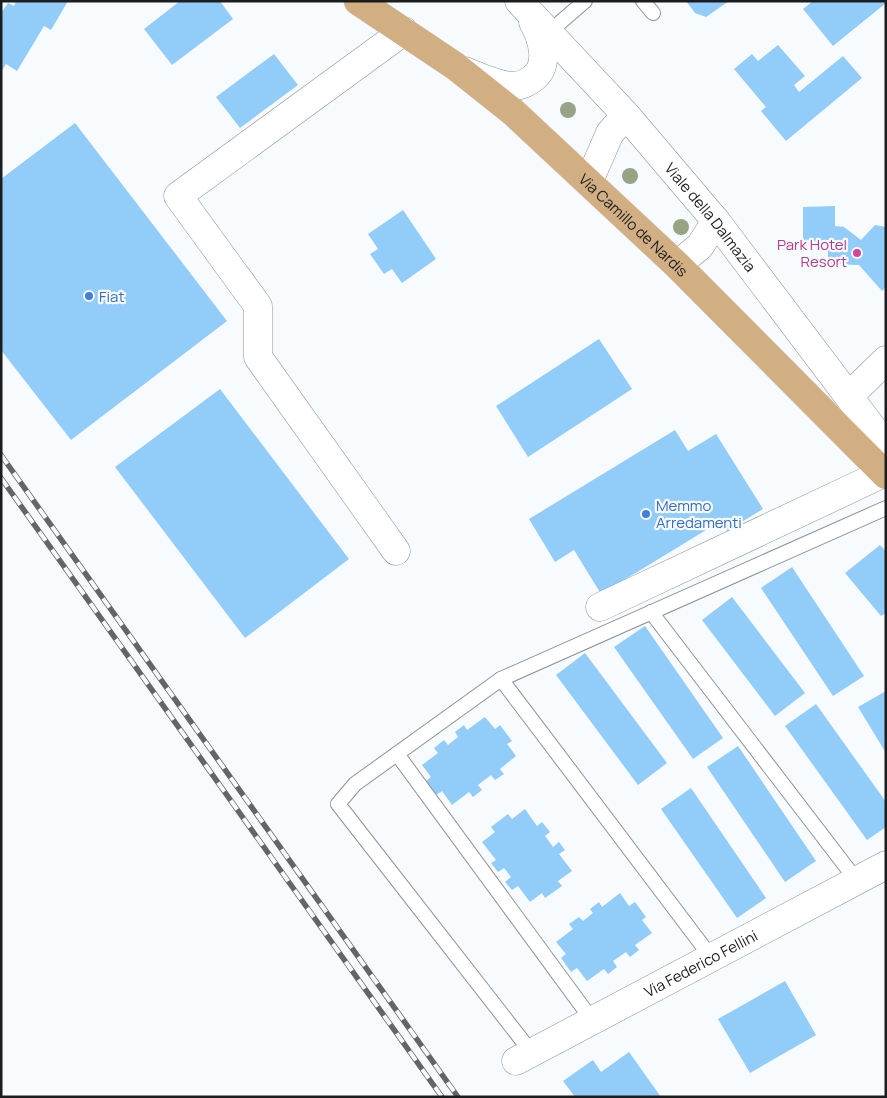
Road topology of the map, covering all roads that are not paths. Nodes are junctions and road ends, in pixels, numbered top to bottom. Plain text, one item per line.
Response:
1 (358, 1) edge
2 (585, 1) edge
3 (643, 1) edge
4 (522, 5) edge
5 (653, 13) dead end
6 (404, 31) junction
7 (548, 33) junction
8 (455, 66) junction
9 (626, 115) junction
10 (589, 181) junction
11 (716, 221) junction
12 (677, 265) junction
13 (886, 360) edge
14 (849, 396) junction
15 (828, 416) junction
16 (885, 465) edge
17 (886, 508) edge
18 (396, 551) dead end
19 (600, 607) dead end
20 (651, 612) junction
21 (501, 679) junction
22 (397, 754) junction
23 (886, 865) edge
24 (857, 881) junction
25 (711, 957) junction
26 (592, 1020) junction
27 (524, 1057) joint

1 - 6 main road, Via Camillo de Nardis
2 - 7 lane
3 - 5 lane
4 - 7 street, Viale della Dalmazia
4 - 8 street
6 - 8 main road, Via Camillo de Nardis
6 - 18 street
7 - 9 street, Viale della Dalmazia
8 - 10 main road, Via Camillo de Nardis
9 - 10 street
9 - 11 street, Viale della Dalmazia
10 - 12 main road, Via Camillo de Nardis
11 - 12 street
11 - 14 street, Viale della Dalmazia
12 - 15 main road, Via Camillo de Nardis
13 - 14 street
14 - 15 street
14 - 16 street, Viale della Dalmazia
15 - 16 main road, Via Camillo de Nardis
16 - 19 street
17 - 20 lane
20 - 21 lane
20 - 24 lane
21 - 22 lane
21 - 25 lane
22 - 26 lane
22 - 27 lane
23 - 24 street, Via Federico Fellini
24 - 25 street, Via Federico Fellini
25 - 26 street, Via Federico Fellini
26 - 27 street, Via Federico Fellini

